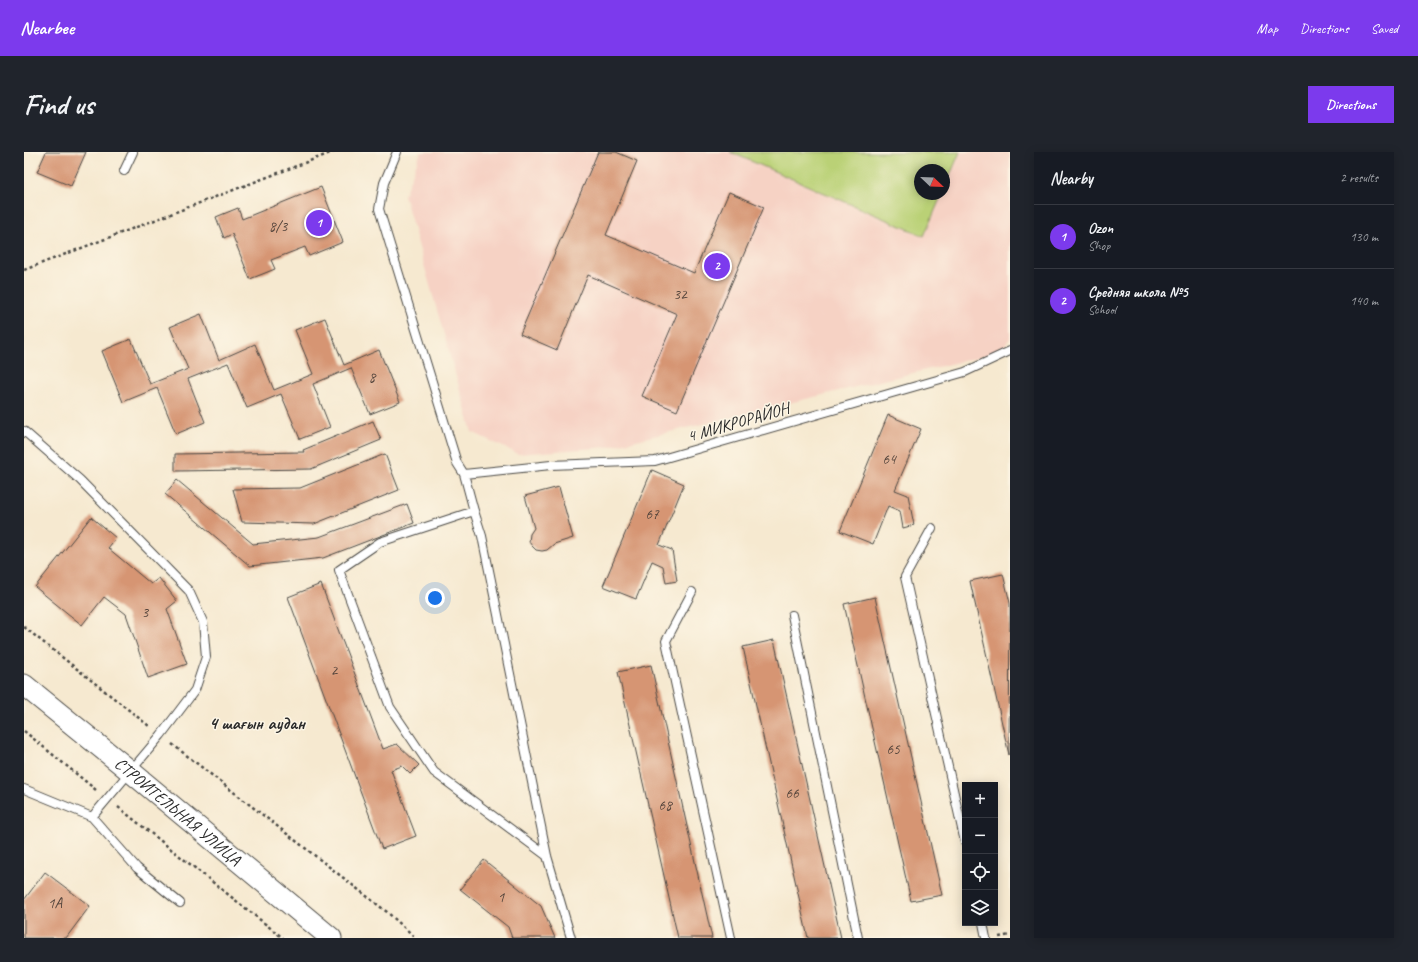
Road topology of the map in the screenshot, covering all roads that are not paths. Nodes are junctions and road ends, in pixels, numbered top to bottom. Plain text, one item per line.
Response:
1 (133, 152) edge
2 (397, 152) edge
3 (124, 171) dead end
4 (1010, 351) edge
5 (24, 431) edge
6 (464, 474) junction
7 (474, 511) junction
8 (932, 528) dead end
9 (692, 592) dead end
10 (792, 615) dead end
11 (24, 685) edge
12 (130, 771) junction
13 (24, 789) edge
14 (92, 817) junction
15 (962, 829) edge
16 (547, 856) junction
17 (180, 903) dead end
18 (984, 926) edge
19 (332, 938) edge
20 (571, 938) edge
21 (731, 938) edge
22 (858, 938) edge
23 (986, 938) edge

1 - 3 lane
2 - 6 lane
4 - 6 lane, 4 МИКРОРАЙОН
5 - 12 lane
6 - 7 lane
7 - 16 lane
7 - 16 lane
8 - 15 lane
9 - 21 lane
10 - 22 lane
11 - 12 street, СТРОИТЕЛЬНАЯ УЛИЦА
12 - 14 lane
12 - 19 street, СТРОИТЕЛЬНАЯ УЛИЦА
13 - 14 lane
14 - 17 lane
16 - 20 lane
18 - 23 lane

